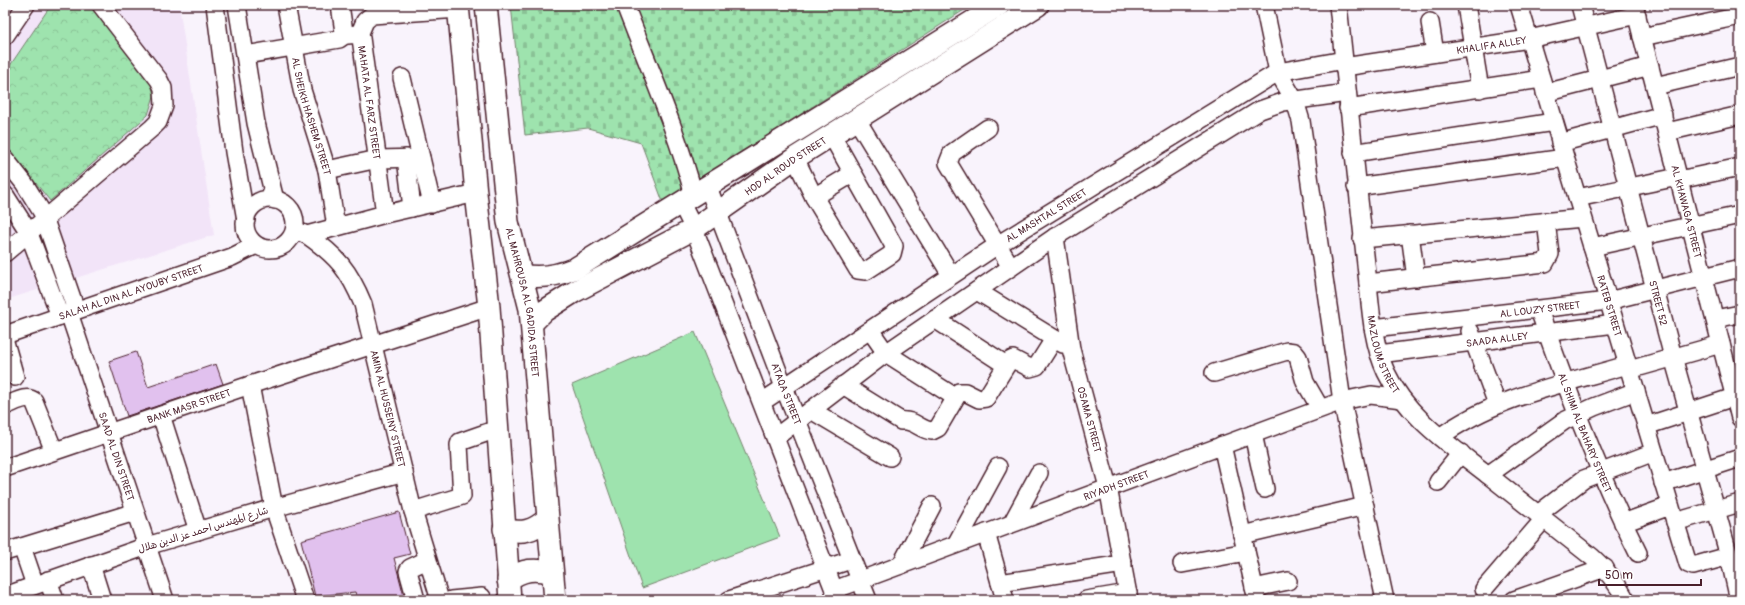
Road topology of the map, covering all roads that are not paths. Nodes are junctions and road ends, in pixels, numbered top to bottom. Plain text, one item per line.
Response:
1 (26, 5) edge
2 (101, 5) edge
3 (215, 5) edge
4 (237, 5) edge
5 (286, 5) edge
6 (340, 5) edge
7 (486, 5) edge
8 (625, 5) edge
9 (999, 5) edge
10 (1038, 5) edge
11 (1264, 5) edge
12 (1338, 5) edge
13 (1466, 5) edge
14 (1519, 5) edge
15 (1580, 5) edge
16 (458, 7) edge
17 (398, 9) edge
18 (1636, 10) edge
19 (1740, 16) edge
20 (1430, 22) dead end
21 (1585, 26) junction
22 (352, 34) junction
23 (5, 36) edge
24 (1642, 37) junction
25 (1529, 39) junction
26 (293, 47) junction
27 (1473, 48) junction
28 (1435, 53) junction
29 (246, 55) junction
30 (1344, 64) junction
31 (1650, 66) junction
32 (1740, 66) edge
33 (1278, 72) junction
34 (402, 78) dead end
35 (1599, 79) junction
36 (1543, 86) junction
37 (1655, 86) junction
38 (1480, 89) junction
39 (1295, 101) junction
40 (1348, 101) junction
41 (1740, 115) edge
42 (857, 120) junction
43 (1554, 122) junction
44 (1665, 123) junction
45 (988, 128) dead end
46 (1612, 129) junction
47 (832, 136) junction
48 (1563, 150) junction
49 (1353, 154) junction
50 (414, 158) junction
51 (796, 158) junction
52 (5, 159) edge
53 (378, 159) junction
54 (1740, 167) edge
55 (327, 170) junction
56 (852, 174) junction
57 (1679, 179) junction
58 (1356, 187) junction
59 (1628, 188) junction
60 (476, 193) junction
61 (5, 195) edge
62 (694, 195) junction
63 (814, 197) junction
64 (1577, 198) junction
65 (275, 200) junction
66 (432, 204) junction
67 (412, 208) junction
68 (507, 209) junction
69 (385, 214) junction
70 (718, 214) junction
71 (1740, 215) edge
72 (479, 216) junction
73 (45, 217) junction
74 (1583, 218) junction
75 (246, 220) junction
76 (1546, 221) junction
77 (1691, 226) junction
78 (336, 227) junction
79 (694, 229) junction
80 (28, 231) junction
81 (301, 232) junction
82 (1410, 234) junction
83 (1055, 237) junction
84 (1641, 237) junction
85 (1362, 238) junction
86 (999, 244) junction
87 (256, 246) junction
88 (1592, 247) junction
89 (5, 253) edge
90 (1011, 267) junction
91 (1740, 268) edge
92 (522, 275) junction
93 (951, 275) junction
94 (1703, 276) junction
95 (1416, 278) junction
96 (1368, 283) junction
97 (977, 290) junction
98 (1655, 290) junction
99 (1608, 301) junction
100 (489, 307) junction
101 (1539, 310) junction
102 (68, 313) junction
103 (1740, 314) edge
104 (1467, 318) junction
105 (935, 319) junction
106 (1715, 319) junction
107 (532, 323) junction
108 (1615, 324) junction
109 (1373, 328) junction
110 (870, 330) junction
111 (1546, 332) junction
112 (5, 335) edge
113 (1054, 339) junction
114 (5, 342) edge
115 (1473, 342) junction
116 (1721, 344) junction
117 (374, 345) junction
118 (1072, 349) junction
119 (886, 353) junction
120 (1379, 354) junction
121 (1673, 358) junction
122 (1006, 365) junction
123 (1628, 367) junction
124 (1734, 371) edge
125 (1214, 373) dead end
126 (15, 377) dead end
127 (1565, 383) junction
128 (250, 384) junction
129 (843, 385) junction
130 (784, 387) junction
131 (1636, 391) junction
132 (955, 397) junction
133 (1734, 397) junction
134 (1402, 399) junction
135 (1342, 401) junction
136 (762, 402) junction
137 (1497, 404) junction
138 (5, 406) edge
139 (1320, 408) junction
140 (811, 410) junction
141 (1688, 412) junction
142 (161, 414) junction
143 (1577, 414) junction
144 (1740, 418) edge
145 (797, 421) junction
146 (1646, 426) junction
147 (497, 429) junction
148 (109, 432) junction
149 (1253, 434) junction
150 (776, 437) junction
151 (1440, 437) junction
152 (1222, 445) junction
153 (54, 451) junction
154 (1654, 452) junction
155 (1461, 453) junction
156 (890, 457) dead end
157 (1740, 458) edge
158 (998, 467) dead end
159 (5, 468) edge
160 (1705, 470) junction
161 (1601, 471) junction
162 (404, 472) junction
163 (1039, 473) dead end
164 (1488, 475) junction
165 (1438, 482) dead end
166 (1663, 483) junction
167 (1108, 487) junction
168 (1265, 489) dead end
169 (1740, 503) edge
170 (932, 506) dead end
171 (1365, 506) junction
172 (274, 508) junction
173 (1716, 510) junction
174 (413, 511) junction
175 (136, 512) junction
176 (1673, 514) junction
177 (1541, 516) junction
178 (547, 519) junction
179 (1012, 523) junction
180 (1623, 523) junction
181 (504, 529) junction
182 (198, 531) junction
183 (986, 533) junction
184 (1242, 535) junction
185 (956, 544) junction
186 (147, 546) junction
187 (22, 547) junction
188 (5, 552) edge
189 (1246, 552) junction
190 (1638, 553) dead end
191 (1729, 556) junction
192 (427, 560) junction
193 (851, 560) junction
194 (1122, 564) junction
195 (1182, 564) dead end
196 (91, 565) junction
197 (901, 565) junction
198 (826, 568) junction
199 (1605, 568) junction
200 (552, 573) junction
201 (860, 580) junction
202 (1288, 581) dead end
203 (42, 583) junction
204 (1000, 584) junction
205 (1484, 589) dead end
206 (1739, 589) edge
207 (509, 590) edge
208 (1255, 594) edge
209 (836, 595) edge
210 (5, 596) edge
211 (482, 597) dead end
212 (1129, 597) edge
213 (1517, 598) edge
214 (55, 600) edge
215 (102, 600) edge
216 (165, 600) edge
217 (305, 600) edge
218 (416, 600) edge
219 (440, 600) edge
220 (451, 600) edge
221 (555, 600) edge
222 (729, 600) edge
223 (868, 600) edge
224 (1005, 600) edge
225 (1086, 600) edge
226 (1385, 600) edge
227 (1626, 600) edge

1 - 23 street
2 - 73 street
3 - 75 street
4 - 29 street
5 - 26 street, AL SHEIKH HASHEM STREET
6 - 22 street, MAHATA AL FARZ STREET
7 - 68 main road, AL MAHROUSA AL GADIDA STREET
8 - 62 street
9 - 62 main road
10 - 42 main road, HOD AL ROUD STREET
11 - 33 street
12 - 30 street, MAZLOUM STREET
13 - 27 street
14 - 25 street, RATEB STREET
15 - 21 street, STREET 52
16 - 17 street
16 - 60 main road
17 - 22 street
18 - 21 street, KHALIFA ALLEY
18 - 24 street, AL KHAWAGA STREET
19 - 24 street
20 - 28 street
21 - 25 street, KHALIFA ALLEY
21 - 35 street, STREET 52
22 - 26 street
22 - 53 street, MAHATA AL FARZ STREET
24 - 31 street, AL KHAWAGA STREET
25 - 27 street, KHALIFA ALLEY
25 - 36 street, RATEB STREET
26 - 29 street
26 - 55 street, AL SHEIKH HASHEM STREET
27 - 28 street, KHALIFA ALLEY
27 - 38 street
28 - 30 street, KHALIFA ALLEY
29 - 65 street
30 - 33 street, AL MASHTAL STREET
30 - 40 street, MAZLOUM STREET
31 - 35 street
31 - 37 street, AL KHAWAGA STREET
32 - 37 street
33 - 39 street
33 - 86 street, AL MASHTAL STREET
34 - 50 street
35 - 36 street
35 - 46 street, STREET 52
36 - 38 street
36 - 43 street, RATEB STREET
37 - 44 street, AL KHAWAGA STREET
38 - 40 street
39 - 40 street
39 - 83 street
39 - 135 street
40 - 49 street, MAZLOUM STREET
41 - 44 street
42 - 47 main road, HOD AL ROUD STREET
42 - 93 street
43 - 48 street, RATEB STREET
43 - 49 street
44 - 46 street
44 - 57 street, AL KHAWAGA STREET
45 - 86 street
46 - 48 street
46 - 59 street, STREET 52
47 - 51 main road, HOD AL ROUD STREET
47 - 56 street
48 - 58 street
48 - 64 street, RATEB STREET
49 - 58 street, MAZLOUM STREET
50 - 53 street
50 - 66 street
50 - 67 street
51 - 63 street
51 - 70 main road, HOD AL ROUD STREET
52 - 73 street
53 - 55 street
53 - 69 street, MAHATA AL FARZ STREET
54 - 57 street
55 - 78 street, AL SHEIKH HASHEM STREET
56 - 63 street
56 - 63 street
57 - 59 street
57 - 77 street, AL KHAWAGA STREET
58 - 85 street, MAZLOUM STREET
59 - 64 street
59 - 84 street, STREET 52
60 - 66 street
60 - 72 main road
61 - 80 street
62 - 70 street, ATAQA STREET
62 - 79 street
62 - 92 main road
64 - 74 street, RATEB STREET
65 - 75 street
65 - 81 street
66 - 67 street
67 - 69 street
68 - 72 main road
68 - 92 main road, AL MAHROUSA AL GADIDA STREET
69 - 78 street
70 - 79 main road, HOD AL ROUD STREET
70 - 130 street, ATAQA STREET
71 - 77 street
72 - 100 main road
73 - 80 street
73 - 102 street
74 - 76 street
74 - 88 street, RATEB STREET
75 - 87 street
76 - 82 street
76 - 95 street
77 - 84 street
77 - 94 street, AL KHAWAGA STREET
78 - 81 street
79 - 107 main road, HOD AL ROUD STREET
79 - 136 street
80 - 89 street
80 - 102 street
81 - 87 street
81 - 117 street, AMIN AL HUSSEINY STREET
82 - 85 street
82 - 95 street
83 - 90 street
83 - 118 street, OSAMA STREET
84 - 88 street
84 - 98 street, STREET 52
85 - 96 street, MAZLOUM STREET
86 - 90 street
86 - 93 street, AL MASHTAL STREET
87 - 102 street, SALAH AL DIN AL AYOUBY STREET
88 - 99 street, RATEB STREET
90 - 97 street
91 - 94 street, AL LOUZY STREET
92 - 107 main road, AL MAHROUSA AL GADIDA STREET
93 - 110 street, AL MASHTAL STREET
94 - 98 street, AL LOUZY STREET
94 - 106 street, AL KHAWAGA STREET
95 - 96 street
96 - 109 street, MAZLOUM STREET
97 - 105 street
97 - 113 street
98 - 99 street, AL LOUZY STREET
98 - 121 street, STREET 52
99 - 101 street, AL LOUZY STREET
99 - 108 street, RATEB STREET
100 - 117 street, BANK MASR STREET
100 - 147 main road
101 - 104 street, AL LOUZY STREET
101 - 111 street, AL SHIMI AL BAHARY STREET
102 - 112 street, SALAH AL DIN AL AYOUBY STREET
102 - 148 street, SAAD AL DIN STREET
103 - 106 street
104 - 109 street, AL LOUZY STREET
104 - 115 street
105 - 119 street
105 - 122 street
106 - 116 street, AL KHAWAGA STREET
107 - 178 main road, AL MAHROUSA AL GADIDA STREET
108 - 111 street, SAADA ALLEY
108 - 123 street, RATEB STREET
109 - 120 street, MAZLOUM STREET
110 - 119 street
110 - 130 street, AL MASHTAL STREET
111 - 115 street, SAADA ALLEY
111 - 127 street, AL SHIMI AL BAHARY STREET
113 - 118 street
113 - 122 street
114 - 126 street
115 - 120 street, SAADA ALLEY
115 - 137 street
116 - 121 street
116 - 124 street, AL KHAWAGA STREET
117 - 128 street, BANK MASR STREET
117 - 162 street, AMIN AL HUSSEINY STREET
118 - 167 street, OSAMA STREET
119 - 129 street
119 - 132 street
120 - 134 street, MAZLOUM STREET
121 - 123 street
121 - 141 street, STREET 52
122 - 132 street
123 - 127 street
123 - 131 street, RATEB STREET
124 - 133 street, AL KHAWAGA STREET
125 - 139 street
127 - 137 street
127 - 143 street, AL SHIMI AL BAHARY STREET
128 - 142 street, BANK MASR STREET
128 - 172 street
129 - 132 street
129 - 140 street
130 - 136 street, AL MASHTAL STREET
130 - 145 street, ATAQA STREET
131 - 143 street
131 - 146 street, RATEB STREET
133 - 141 street
133 - 144 street, AL KHAWAGA STREET
134 - 135 street, RIYADH STREET
134 - 151 street, MAZLOUM STREET
135 - 139 street, RIYADH STREET
135 - 171 street
136 - 150 street
137 - 151 street
138 - 153 street
139 - 149 street, RIYADH STREET
140 - 145 street
140 - 156 street
141 - 146 street
141 - 160 street, STREET 52
142 - 148 street, BANK MASR STREET
142 - 182 street
143 - 161 street, AL SHIMI AL BAHARY STREET
143 - 164 street
145 - 150 street
145 - 193 street, ATAQA STREET
146 - 154 street, RATEB STREET
147 - 174 street
147 - 181 main road
148 - 153 street, BANK MASR STREET
148 - 175 street, SAAD AL DIN STREET
149 - 152 street, RIYADH STREET
149 - 168 street
150 - 198 street
151 - 155 street, MAZLOUM STREET
152 - 167 street, RIYADH STREET
152 - 184 street
153 - 159 street, BANK MASR STREET
154 - 161 street
154 - 166 street, RATEB STREET
155 - 164 street, MAZLOUM STREET
155 - 165 street
157 - 160 street
158 - 185 street
160 - 166 street
160 - 173 street, STREET 52
161 - 177 street
161 - 180 street, AL SHIMI AL BAHARY STREET
162 - 172 street, شارع المهندس احمد عز الدين هلال
162 - 174 street, AMIN AL HUSSEINY STREET
163 - 179 street
164 - 177 street, MAZLOUM STREET
166 - 176 street, RATEB STREET
167 - 179 street, RIYADH STREET
167 - 194 street, OSAMA STREET
169 - 173 street
170 - 197 street
171 - 184 street
171 - 226 street
172 - 182 street, شارع المهندس احمد عز الدين هلال
172 - 217 street
173 - 176 street
173 - 191 street, STREET 52
174 - 192 street, AMIN AL HUSSEINY STREET
175 - 186 street, SAAD AL DIN STREET
175 - 187 street
176 - 180 street
176 - 191 street, RATEB STREET
177 - 199 street, MAZLOUM STREET
177 - 205 street
178 - 181 main road
178 - 200 main road, AL MAHROUSA AL GADIDA STREET
179 - 183 street, RIYADH STREET
180 - 190 street, AL SHIMI AL BAHARY STREET
181 - 207 main road
182 - 186 street, شارع المهندس احمد عز الدين هلال
183 - 185 street, RIYADH STREET
183 - 204 street
184 - 189 street
185 - 197 street, RIYADH STREET
186 - 196 street, شارع المهندس احمد عز الدين هلال
186 - 216 street, SAAD AL DIN STREET
187 - 188 street
187 - 203 street
189 - 195 street
189 - 208 street
191 - 206 street, STREET 52
192 - 218 street
192 - 219 street, AMIN AL HUSSEINY STREET
193 - 198 street
193 - 201 street, ATAQA STREET
194 - 204 street
194 - 212 street, OSAMA STREET
196 - 203 street, شارع المهندس احمد عز الدين هلال
196 - 215 street
197 - 201 street, RIYADH STREET
198 - 209 street
198 - 222 street
199 - 213 street
199 - 227 street, MAZLOUM STREET
200 - 207 main road
200 - 221 main road, AL MAHROUSA AL GADIDA STREET
201 - 209 street, RIYADH STREET
201 - 223 street, ATAQA STREET
202 - 208 street
203 - 210 street, شارع المهندس احمد عز الدين هلال
203 - 214 street
204 - 224 street
211 - 220 street
212 - 225 street

